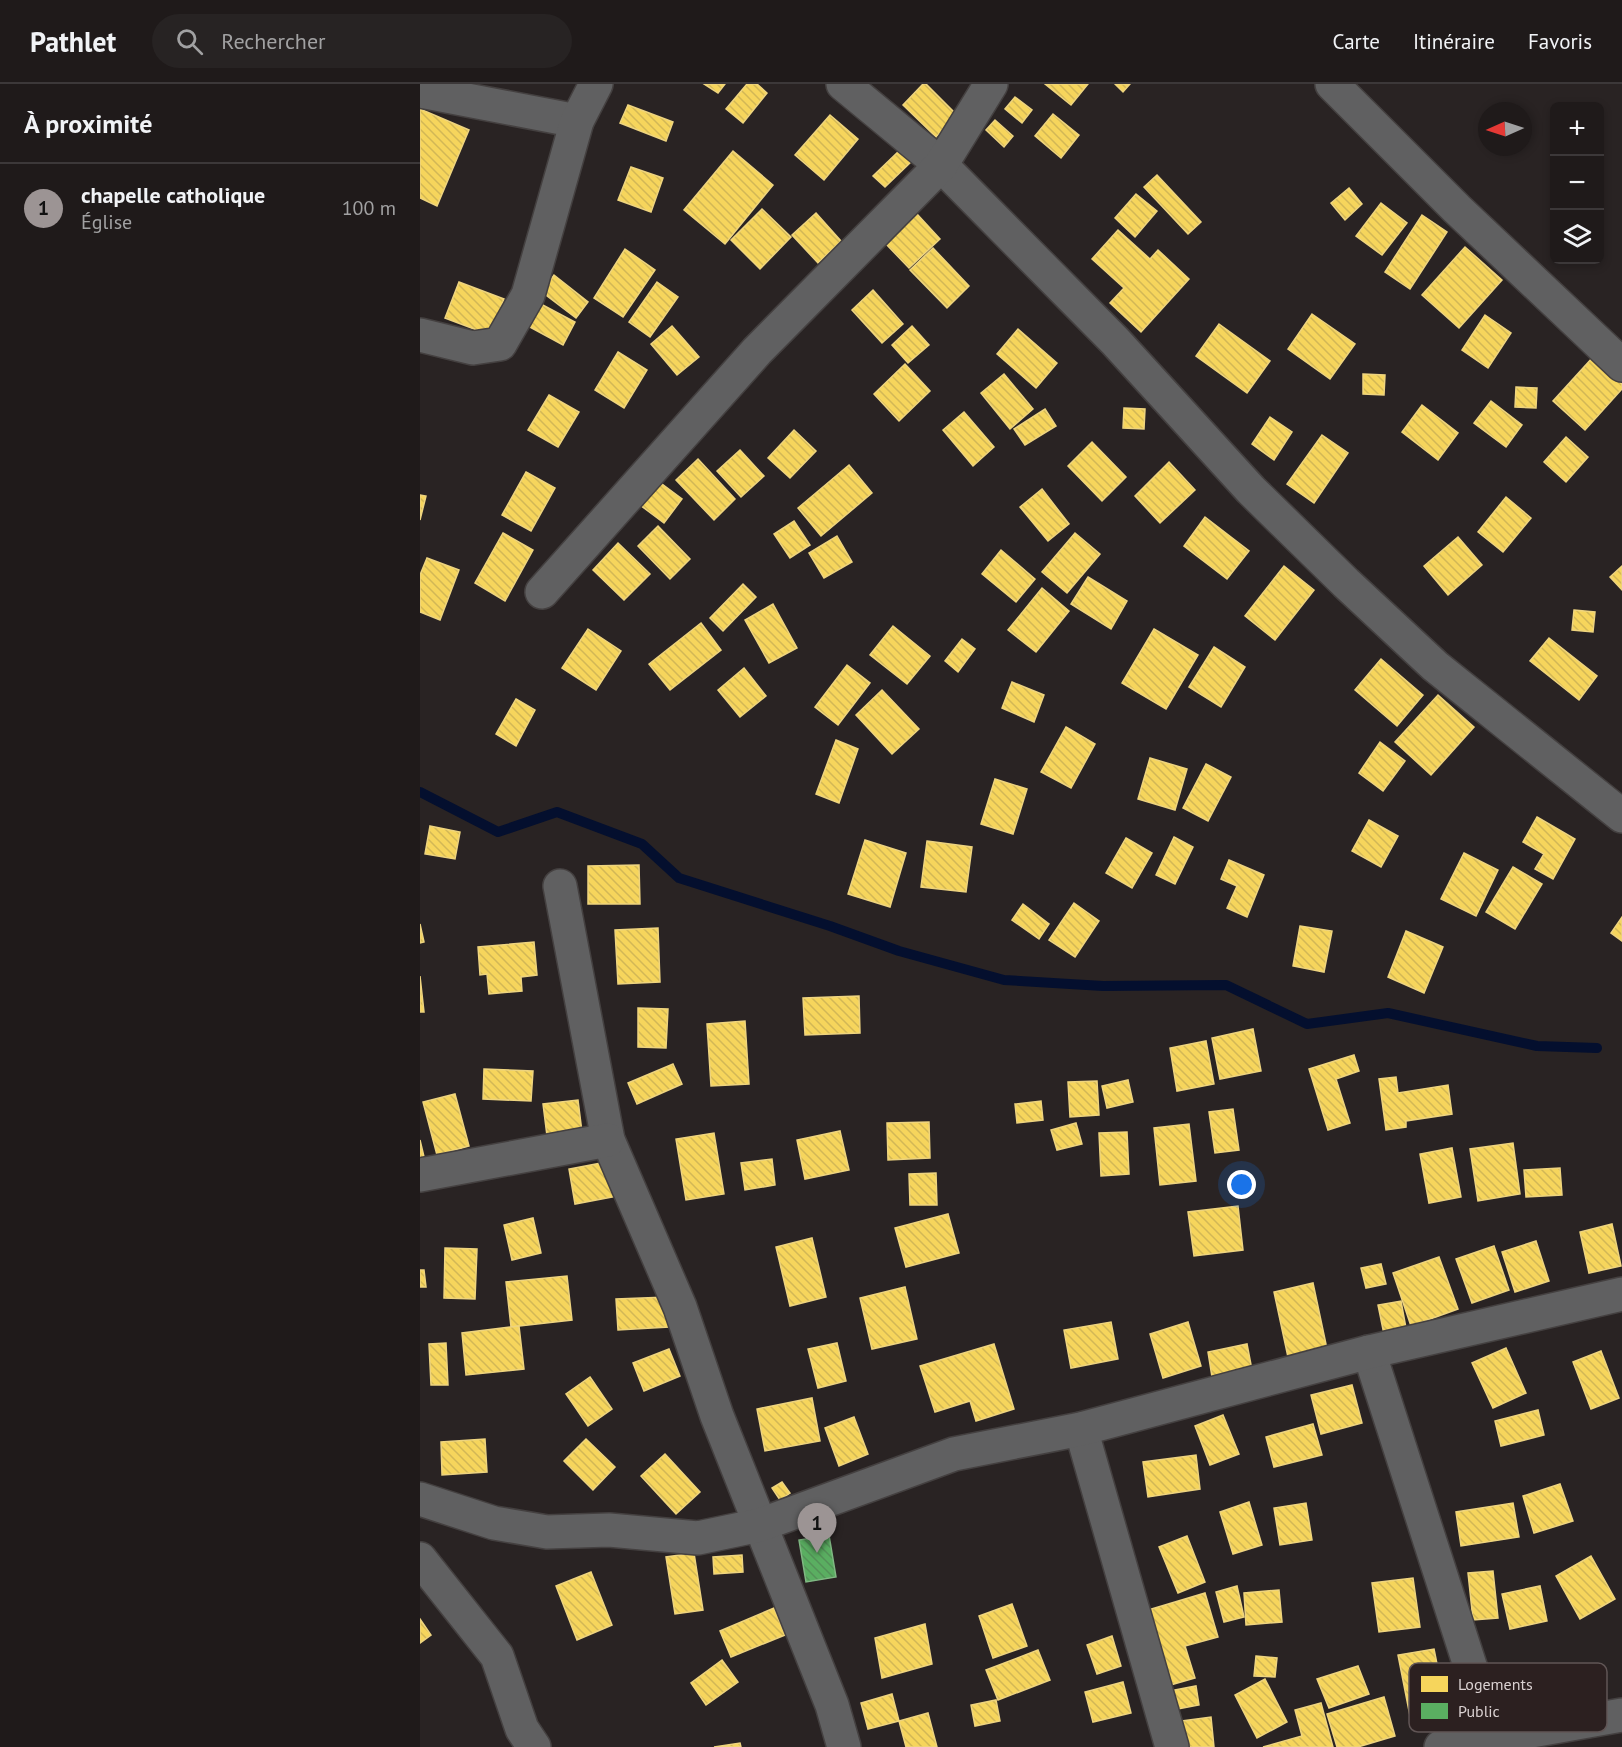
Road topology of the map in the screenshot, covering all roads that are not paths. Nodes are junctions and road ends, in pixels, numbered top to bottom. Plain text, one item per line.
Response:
1 (596, 84) edge
2 (843, 84) edge
3 (991, 84) edge
4 (1332, 84) edge
5 (420, 91) edge
6 (577, 121) junction
7 (941, 165) junction
8 (420, 335) edge
9 (1622, 365) edge
10 (542, 592) dead end
11 (1622, 816) edge
12 (560, 886) dead end
13 (608, 1140) junction
14 (420, 1175) edge
15 (1622, 1294) edge
16 (1369, 1352) junction
17 (1081, 1429) junction
18 (420, 1499) edge
19 (760, 1526) junction
20 (420, 1559) edge
21 (1469, 1663) edge
22 (1622, 1715) edge
23 (1607, 1718) edge
24 (1491, 1732) edge
25 (1522, 1732) edge
26 (1493, 1737) junction
27 (534, 1747) edge
28 (844, 1747) edge
29 (1172, 1747) edge
30 (1441, 1747) edge

1 - 6 street
2 - 7 street
3 - 7 street
4 - 9 street
5 - 6 street
6 - 8 street
7 - 10 street
7 - 11 street
12 - 13 street
13 - 14 street
13 - 19 street
15 - 16 street
16 - 17 street
16 - 21 street
17 - 19 street
17 - 29 street
18 - 19 street
19 - 28 street
20 - 27 street
22 - 23 street
24 - 26 street
25 - 26 street
26 - 30 street

